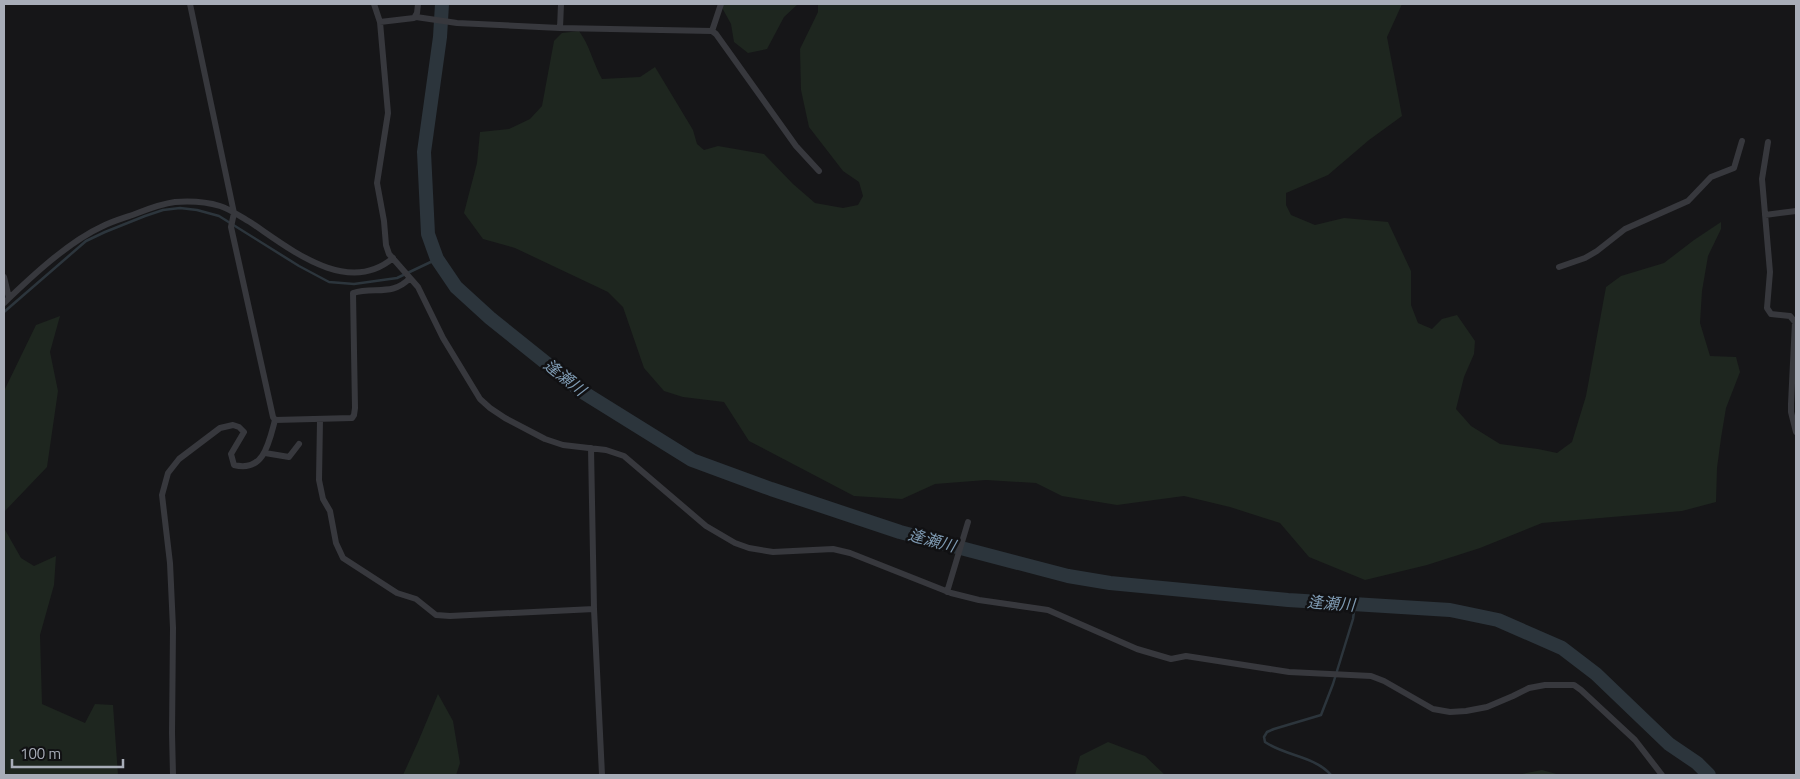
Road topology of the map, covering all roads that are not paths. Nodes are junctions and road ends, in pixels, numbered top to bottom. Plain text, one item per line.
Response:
1 (190, 4) edge
2 (418, 4) edge
3 (561, 4) edge
4 (722, 4) edge
5 (376, 5) edge
6 (419, 17) junction
7 (380, 22) junction
8 (560, 28) junction
9 (712, 31) junction
10 (1742, 141) dead end
11 (1768, 142) dead end
12 (819, 171) dead end
13 (1796, 211) edge
14 (1766, 214) junction
15 (234, 216) junction
16 (393, 258) junction
17 (1559, 267) dead end
18 (409, 276) junction
19 (4, 277) edge
20 (6, 301) edge
21 (275, 420) junction
22 (320, 420) junction
23 (1796, 432) edge
24 (299, 444) dead end
25 (591, 448) junction
26 (265, 453) junction
27 (968, 522) dead end
28 (946, 592) junction
29 (594, 609) junction
30 (173, 775) edge
31 (602, 775) edge
32 (1662, 775) edge

1 - 15 street
2 - 6 street
3 - 8 street
4 - 9 street
5 - 7 street
6 - 7 street
6 - 8 street
7 - 16 street
8 - 9 street
9 - 12 street
10 - 17 street
11 - 14 street
13 - 14 street
14 - 23 street
15 - 16 street
15 - 20 street
15 - 21 street
16 - 18 street
18 - 22 street
18 - 25 street
19 - 20 street
21 - 22 street
21 - 26 street
22 - 29 street
24 - 26 street
25 - 28 street
25 - 29 street
26 - 30 street
27 - 28 street
28 - 32 street
29 - 31 street

